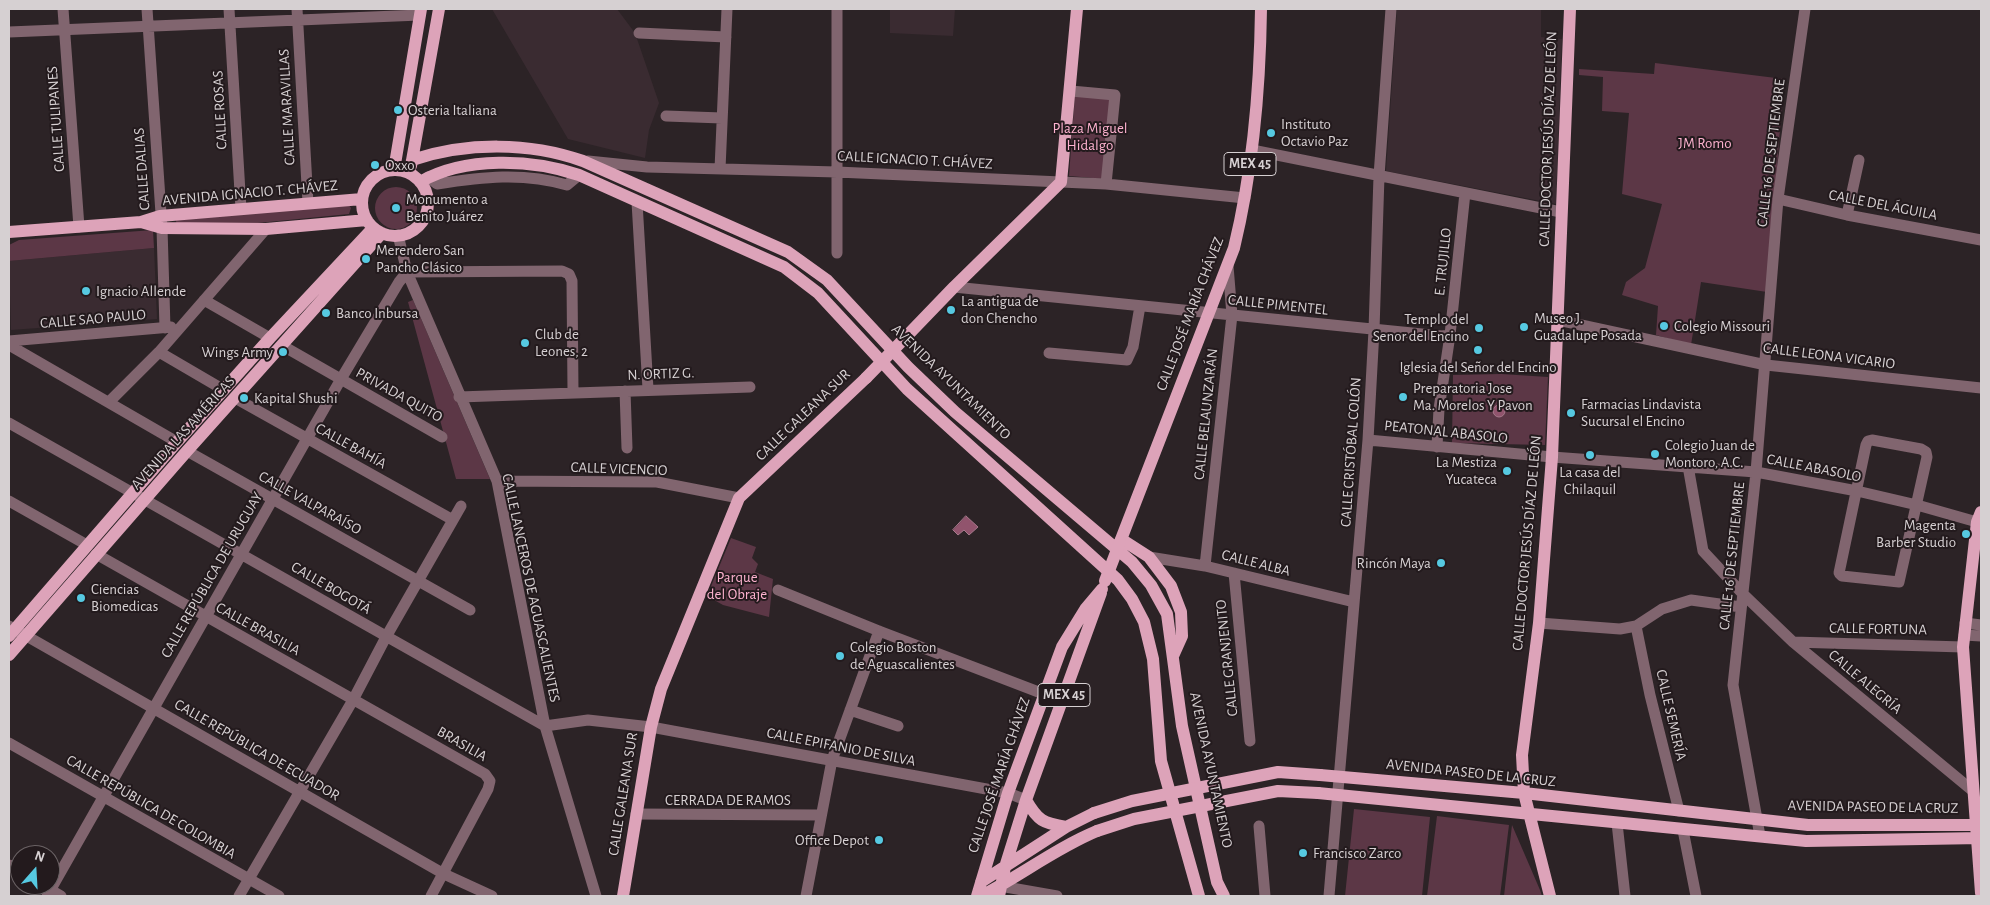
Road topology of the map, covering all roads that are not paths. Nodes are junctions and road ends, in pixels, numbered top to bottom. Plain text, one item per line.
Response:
1 (63, 9) edge
2 (147, 9) edge
3 (229, 9) edge
4 (439, 9) edge
5 (727, 9) edge
6 (837, 9) edge
7 (1077, 9) edge
8 (1261, 9) edge
9 (1391, 9) edge
10 (1570, 9) edge
11 (1805, 9) edge
12 (388, 12) edge
13 (420, 12) edge
14 (297, 14) edge
15 (230, 23) junction
16 (148, 27) junction
17 (64, 30) junction
18 (9, 32) edge
19 (639, 33) dead end
20 (726, 37) junction
21 (1071, 90) junction
22 (666, 116) dead end
23 (722, 118) junction
24 (1252, 150) junction
25 (412, 160) junction
26 (1858, 160) dead end
27 (583, 161) junction
28 (720, 169) junction
29 (394, 170) junction
30 (837, 172) junction
31 (410, 174) junction
32 (1379, 176) junction
33 (424, 179) junction
34 (1061, 182) junction
35 (1106, 184) junction
36 (1465, 193) junction
37 (1245, 198) junction
38 (362, 199) junction
39 (1778, 200) junction
40 (638, 202) junction
41 (308, 203) junction
42 (241, 209) junction
43 (1561, 212) junction
44 (1847, 215) junction
45 (161, 222) junction
46 (79, 227) junction
47 (374, 227) junction
48 (266, 229) junction
49 (11, 234) edge
50 (398, 235) junction
51 (1981, 240) edge
52 (837, 253) dead end
53 (1228, 266) junction
54 (407, 272) junction
55 (954, 287) junction
56 (204, 300) junction
57 (1140, 306) junction
58 (1208, 313) junction
59 (1232, 315) junction
60 (1558, 320) junction
61 (179, 327) junction
62 (165, 328) junction
63 (1374, 330) junction
64 (1450, 335) junction
65 (270, 338) junction
66 (9, 341) edge
67 (9, 345) edge
68 (283, 346) junction
69 (159, 352) junction
70 (1049, 353) dead end
71 (1766, 365) junction
72 (341, 380) junction
73 (750, 386) dead end
74 (1981, 388) edge
75 (648, 389) junction
76 (574, 391) junction
77 (625, 391) junction
78 (229, 394) junction
79 (459, 396) junction
80 (108, 402) junction
81 (9, 423) edge
82 (442, 436) dead end
83 (308, 439) junction
84 (1368, 440) junction
85 (177, 442) junction
86 (1437, 447) junction
87 (627, 448) dead end
88 (187, 451) junction
89 (1552, 457) junction
90 (1688, 466) junction
91 (1756, 472) junction
92 (496, 481) junction
93 (1857, 491) junction
94 (133, 493) junction
95 (739, 498) junction
96 (273, 499) junction
97 (145, 500) junction
98 (9, 501) edge
99 (1917, 505) junction
100 (461, 506) dead end
101 (1979, 517) edge
102 (454, 520) junction
103 (1121, 540) junction
104 (91, 550) junction
105 (241, 554) junction
106 (1149, 557) junction
107 (1205, 566) junction
108 (1234, 573) junction
109 (419, 580) junction
110 (1103, 585) junction
111 (778, 590) dead end
112 (1742, 593) junction
113 (1354, 602) junction
114 (1741, 607) junction
115 (470, 610) dead end
116 (206, 617) junction
117 (1539, 623) junction
118 (1981, 625) edge
119 (1636, 626) junction
120 (14, 631) edge
121 (879, 631) junction
122 (1964, 635) junction
123 (1981, 636) edge
124 (386, 637) junction
125 (1793, 642) junction
126 (9, 655) edge
127 (1173, 656) junction
128 (1044, 693) junction
129 (353, 700) junction
130 (1062, 700) junction
131 (154, 708) junction
132 (850, 710) junction
133 (545, 726) junction
134 (651, 726) junction
135 (898, 726) dead end
136 (1250, 741) dead end
137 (9, 743) edge
138 (832, 760) junction
139 (1340, 776) junction
140 (299, 791) junction
141 (1973, 791) junction
142 (1008, 793) junction
143 (1524, 794) junction
144 (1338, 795) junction
145 (104, 797) junction
146 (1026, 800) junction
147 (1679, 811) junction
148 (636, 814) junction
149 (1529, 814) junction
150 (820, 815) junction
151 (1758, 820) junction
152 (1617, 823) junction
153 (1978, 825) edge
154 (1259, 826) dead end
155 (1066, 827) junction
156 (1683, 830) junction
157 (1760, 836) junction
158 (1979, 839) edge
159 (1005, 867) junction
160 (60, 870) edge
161 (444, 874) junction
162 (248, 879) junction
163 (981, 882) junction
164 (999, 891) edge
165 (1981, 893) edge
166 (238, 896) edge
167 (279, 896) edge
168 (431, 896) edge
169 (492, 896) edge
170 (596, 896) edge
171 (623, 896) edge
172 (806, 896) edge
173 (977, 896) edge
174 (981, 896) edge
175 (1057, 896) edge
176 (1199, 896) edge
177 (1224, 896) edge
178 (1265, 896) edge
179 (1329, 896) edge
180 (1550, 896) edge
181 (1626, 896) edge
182 (1696, 896) edge

1 - 17 street, CALLE TULIPANES
2 - 16 street, CALLE DALIAS
3 - 15 street, CALLE ROSAS
4 - 25 main road
5 - 20 street
6 - 30 street
7 - 21 main road
8 - 24 main road, CALLE JOSÉ MARÍA CHÁVEZ / MEX 45
9 - 32 street, CALLE CRISTÓBAL COLÓN
10 - 43 main road, CALLE DOCTOR JESÚS DÍAZ DE LEÓN
11 - 39 street, CALLE 16 DE SEPTIEMBRE
12 - 13 street
12 - 14 street
13 - 29 main road
14 - 15 street
14 - 41 street, CALLE MARAVILLAS
15 - 16 street
15 - 42 street, CALLE ROSAS
16 - 17 street
16 - 45 street, CALLE DALIAS
17 - 18 street
17 - 46 street, CALLE TULIPANES
19 - 20 street
20 - 23 street
21 - 34 main road
21 - 35 street
22 - 23 street
23 - 28 street
24 - 32 street
24 - 37 main road, CALLE JOSÉ MARÍA CHÁVEZ / MEX 45
25 - 27 main road, AVENIDA AYUNTAMIENTO
25 - 31 main road
26 - 44 street
27 - 28 street, CALLE IGNACIO T. CHÁVEZ
27 - 127 main road, AVENIDA AYUNTAMIENTO
28 - 30 street, CALLE IGNACIO T. CHÁVEZ
29 - 31 main road
29 - 38 main road
30 - 34 street, CALLE IGNACIO T. CHÁVEZ
30 - 52 street
31 - 33 main road
32 - 36 street
32 - 63 street, CALLE CRISTÓBAL COLÓN
33 - 40 main road
33 - 50 main road
34 - 35 street, CALLE IGNACIO T. CHÁVEZ
34 - 55 main road, CALLE GALEANA SUR
35 - 37 street, CALLE IGNACIO T. CHÁVEZ
36 - 43 street
36 - 64 street, E. TRUJILLO
37 - 53 main road, CALLE JOSÉ MARÍA CHÁVEZ / MEX 45
38 - 41 main road, AVENIDA IGNACIO T. CHÁVEZ
38 - 47 main road
39 - 44 street, CALLE DEL ÁGUILA
39 - 71 street, CALLE 16 DE SEPTIEMBRE
40 - 75 street
40 - 176 main road
41 - 42 main road, AVENIDA IGNACIO T. CHÁVEZ
42 - 45 main road, AVENIDA IGNACIO T. CHÁVEZ
43 - 60 main road, CALLE DOCTOR JESÚS DÍAZ DE LEÓN
44 - 51 street, CALLE DEL ÁGUILA
45 - 46 main road, AVENIDA IGNACIO T. CHÁVEZ
45 - 48 main road, AVENIDA IGNACIO T. CHÁVEZ
45 - 62 street, CALLE DALIAS
46 - 49 main road, AVENIDA IGNACIO T. CHÁVEZ
47 - 48 main road, AVENIDA IGNACIO T. CHÁVEZ
47 - 50 main road
47 - 65 main road, AVENIDA LAS AMÉRICAS
47 - 68 main road, AVENIDA LAS AMÉRICAS
48 - 56 street
50 - 54 street, CALLE LANCEROS DE AGUASCALIENTES
53 - 58 main road, CALLE JOSÉ MARÍA CHÁVEZ / MEX 45
53 - 59 street, CALLE BELAUNZARÁN
54 - 72 street, CALLE REPÚBLICA DE URUGUAY
54 - 76 street
54 - 79 street, CALLE LANCEROS DE AGUASCALIENTES
55 - 57 street, CALLE PIMENTEL
55 - 95 main road, CALLE GALEANA SUR, bridge
56 - 61 street
56 - 65 street
57 - 58 street, CALLE PIMENTEL
57 - 70 street
58 - 59 street, CALLE PIMENTEL
58 - 103 main road, CALLE JOSÉ MARÍA CHÁVEZ / MEX 45
59 - 63 street, CALLE PIMENTEL
59 - 107 street, CALLE BELAUNZARÁN
60 - 71 street, CALLE LEONA VICARIO
60 - 89 main road, CALLE DOCTOR JESÚS DÍAZ DE LEÓN
61 - 62 street, CALLE SAO PAULO
61 - 69 street
62 - 66 street, CALLE SAO PAULO
63 - 64 street, CALLE PIMENTEL
63 - 84 street, CALLE CRISTÓBAL COLÓN
64 - 86 street, E. TRUJILLO
65 - 78 main road, AVENIDA LAS AMÉRICAS
67 - 80 street
68 - 72 street, PRIVADA QUITO
68 - 78 main road, AVENIDA LAS AMÉRICAS
69 - 78 street, CALLE BAHÍA
69 - 80 street
71 - 74 street, CALLE LEONA VICARIO
71 - 91 street, CALLE 16 DE SEPTIEMBRE
72 - 82 street, PRIVADA QUITO
72 - 83 street, CALLE REPÚBLICA DE URUGUAY
73 - 75 street, N. ORTIZ G.
75 - 77 street, N. ORTIZ G.
76 - 77 street, N. ORTIZ G.
76 - 79 street, N. ORTIZ G.
77 - 87 street
78 - 83 street, CALLE BAHÍA
78 - 85 main road, AVENIDA LAS AMÉRICAS
78 - 88 main road, AVENIDA LAS AMÉRICAS
79 - 92 street, CALLE LANCEROS DE AGUASCALIENTES
80 - 85 street
81 - 94 street, CALLE BOGOTÁ
83 - 96 street, CALLE REPÚBLICA DE URUGUAY
83 - 102 street, CALLE BAHÍA
84 - 86 street, PEATONAL ABASOLO
84 - 113 street, CALLE CRISTÓBAL COLÓN
85 - 94 main road, AVENIDA LAS AMÉRICAS
86 - 89 street, PEATONAL ABASOLO
88 - 96 street, CALLE VALPARAÍSO
88 - 97 main road, AVENIDA LAS AMÉRICAS
89 - 90 street, CALLE ABASOLO
89 - 117 main road, CALLE DOCTOR JESÚS DÍAZ DE LEÓN
90 - 91 street, CALLE ABASOLO
90 - 112 street, CALLE ALEGRÍA
91 - 93 street, CALLE ABASOLO
91 - 112 street, CALLE 16 DE SEPTIEMBRE
92 - 95 street, CALLE VICENCIO
92 - 133 street, CALLE LANCEROS DE AGUASCALIENTES
93 - 99 street, CALLE ABASOLO
93 - 99 street
93 - 99 street
94 - 97 street, CALLE BOGOTÁ
94 - 104 main road, AVENIDA LAS AMÉRICAS
95 - 134 main road, CALLE GALEANA SUR
96 - 105 street, CALLE REPÚBLICA DE URUGUAY
96 - 109 street, CALLE VALPARAÍSO
97 - 104 main road, AVENIDA LAS AMÉRICAS
97 - 105 street, CALLE BOGOTÁ
98 - 104 street, CALLE BRASILIA
99 - 101 street, CALLE ABASOLO
100 - 102 street
101 - 122 main road
102 - 109 street
103 - 106 main road
103 - 110 main road, CALLE JOSÉ MARÍA CHÁVEZ / MEX 45, bridge
104 - 116 street, CALLE BRASILIA
104 - 120 main road, AVENIDA LAS AMÉRICAS
105 - 116 street, CALLE REPÚBLICA DE URUGUAY
105 - 124 street, CALLE BOGOTÁ
106 - 107 street, CALLE ALBA
106 - 127 main road
107 - 108 street, CALLE ALBA
108 - 113 street, CALLE ALBA
108 - 136 street, CALLE GRANJENITO
109 - 115 street, CALLE VALPARAÍSO
109 - 124 street
110 - 128 main road, CALLE JOSÉ MARÍA CHÁVEZ / MEX 45
110 - 130 main road, CALLE JOSÉ MARÍA CHÁVEZ / MEX 45
111 - 121 street
112 - 114 street, CALLE 16 DE SEPTIEMBRE
112 - 125 street, CALLE ALEGRÍA
113 - 139 street, CALLE CRISTÓBAL COLÓN
114 - 119 street
114 - 151 street, CALLE 16 DE SEPTIEMBRE
116 - 129 street, CALLE BRASILIA
116 - 131 street, CALLE REPÚBLICA DE URUGUAY
117 - 119 street
117 - 143 main road, CALLE DOCTOR JESÚS DÍAZ DE LEÓN
118 - 122 street
119 - 147 street, CALLE SEMERÍA
120 - 126 main road, AVENIDA LAS AMÉRICAS
120 - 131 street, CALLE REPÚBLICA DE ECUADOR
121 - 128 street
121 - 132 street
122 - 123 street
122 - 125 street, CALLE FORTUNA
122 - 141 main road
124 - 129 street
124 - 133 street, CALLE BOGOTÁ
125 - 141 street, CALLE ALEGRÍA
127 - 177 main road, AVENIDA AYUNTAMIENTO
128 - 130 street
128 - 142 main road, CALLE JOSÉ MARÍA CHÁVEZ / MEX 45
129 - 140 street
129 - 161 street, BRASILIA
130 - 146 main road, CALLE JOSÉ MARÍA CHÁVEZ / MEX 45
131 - 140 street, CALLE REPÚBLICA DE ECUADOR
131 - 145 street, CALLE REPÚBLICA DE URUGUAY
132 - 135 street
132 - 138 street
133 - 134 street
133 - 170 street, CALLE LANCEROS DE AGUASCALIENTES
134 - 138 street, CALLE EPIFANIO DE SILVA
134 - 148 main road, CALLE GALEANA SUR
137 - 145 street, CALLE REPÚBLICA DE COLOMBIA
138 - 142 street, CALLE EPIFANIO DE SILVA
138 - 150 street
139 - 143 main road, AVENIDA PASEO DE LA CRUZ
139 - 144 street, CALLE CRISTÓBAL COLÓN
139 - 155 main road, AVENIDA PASEO DE LA CRUZ, bridge
140 - 161 street, CALLE REPÚBLICA DE ECUADOR
140 - 162 street
141 - 153 main road
142 - 146 street, CALLE EPIFANIO DE SILVA
142 - 163 main road, CALLE JOSÉ MARÍA CHÁVEZ / MEX 45
143 - 147 main road, AVENIDA PASEO DE LA CRUZ
143 - 149 main road, CALLE DOCTOR JESÚS DÍAZ DE LEÓN
144 - 149 main road, AVENIDA PASEO DE LA CRUZ
144 - 164 main road, AVENIDA PASEO DE LA CRUZ, bridge
144 - 179 street, CALLE CRISTÓBAL COLÓN
145 - 160 street, CALLE REPÚBLICA DE URUGUAY
145 - 162 street, CALLE REPÚBLICA DE COLOMBIA
146 - 155 main road
146 - 159 main road, CALLE JOSÉ MARÍA CHÁVEZ / MEX 45
147 - 151 main road, AVENIDA PASEO DE LA CRUZ
148 - 150 street, CERRADA DE RAMOS
148 - 171 main road, CALLE GALEANA SUR
149 - 152 main road, AVENIDA PASEO DE LA CRUZ
149 - 180 main road, CALLE DOCTOR JESÚS DÍAZ DE LEÓN
150 - 172 street
151 - 153 main road, AVENIDA PASEO DE LA CRUZ
151 - 157 street, CALLE 16 DE SEPTIEMBRE
152 - 156 main road, AVENIDA PASEO DE LA CRUZ
152 - 181 street
153 - 158 main road
154 - 178 street
155 - 159 main road, AVENIDA PASEO DE LA CRUZ
156 - 157 main road, AVENIDA PASEO DE LA CRUZ
156 - 182 street
157 - 158 main road, AVENIDA PASEO DE LA CRUZ
158 - 165 main road
159 - 163 main road, AVENIDA PASEO DE LA CRUZ
159 - 164 main road, CALLE JOSÉ MARÍA CHÁVEZ / MEX 45
161 - 168 street
161 - 169 street, CALLE REPÚBLICA DE ECUADOR
162 - 166 street
162 - 167 street, CALLE REPÚBLICA DE COLOMBIA
163 - 173 main road, CALLE JOSÉ MARÍA CHÁVEZ / MEX 45
164 - 174 main road, AVENIDA PASEO DE LA CRUZ
164 - 175 street

